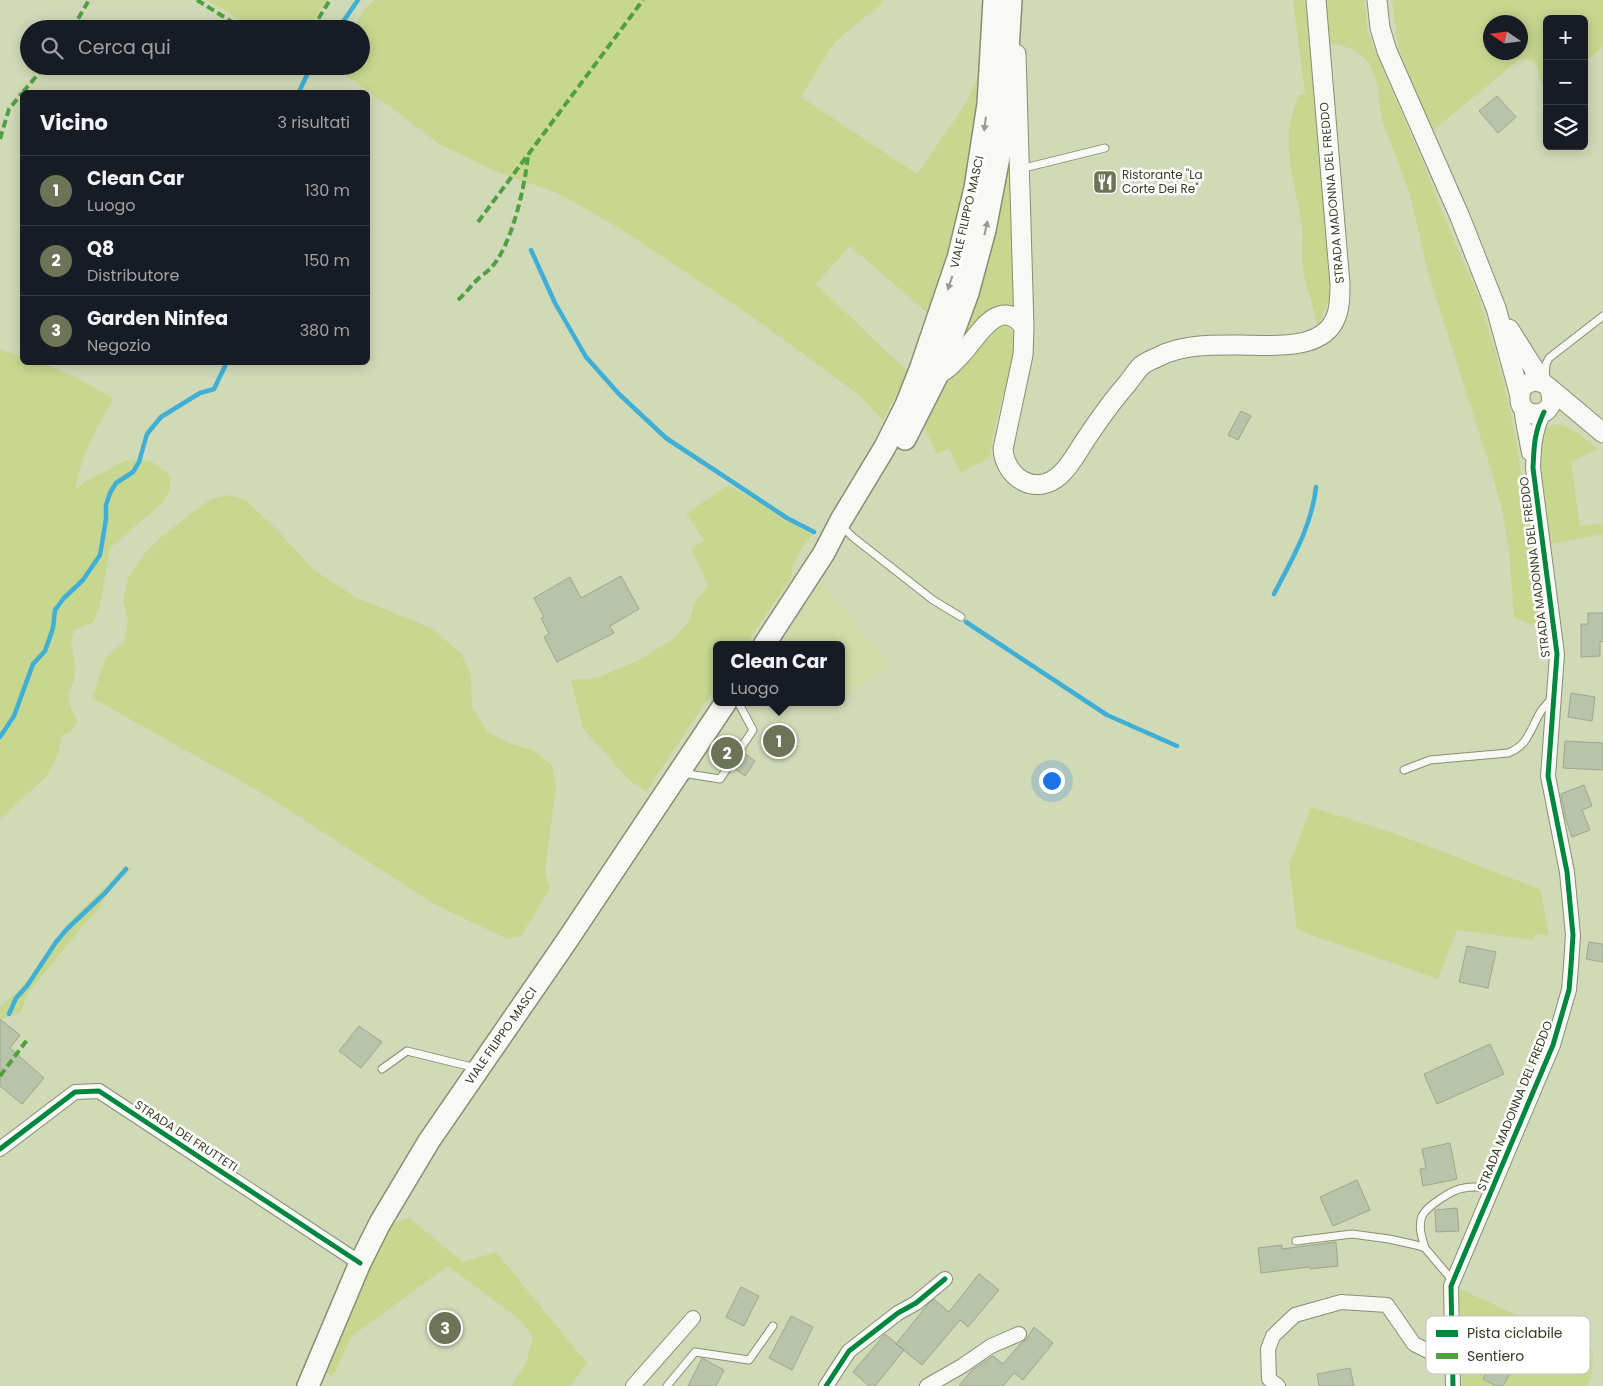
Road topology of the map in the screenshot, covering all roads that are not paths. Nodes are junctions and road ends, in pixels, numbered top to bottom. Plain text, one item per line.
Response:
1 (994, 0) edge
2 (1013, 0) edge
3 (1316, 0) edge
4 (1377, 0) edge
5 (992, 41) junction
6 (1005, 111) junction
7 (1105, 148) dead end
8 (1020, 169) junction
9 (1603, 316) edge
10 (1024, 327) junction
11 (1520, 364) junction
12 (938, 374) junction
13 (1546, 386) junction
14 (1521, 401) junction
15 (906, 405) junction
16 (1546, 411) junction
17 (1596, 428) edge
18 (1533, 468) junction
19 (842, 526) junction
20 (961, 617) dead end
21 (767, 641) edge
22 (1554, 697) junction
23 (723, 706) edge
24 (740, 706) edge
25 (1404, 770) dead end
26 (679, 773) junction
27 (382, 1069) dead end
28 (478, 1069) junction
29 (0, 1149) edge
30 (1492, 1189) junction
31 (1296, 1241) dead end
32 (1425, 1248) junction
33 (360, 1263) junction
34 (944, 1279) dead end
35 (1453, 1282) junction
36 (1452, 1316) edge
37 (693, 1318) dead end
38 (773, 1326) dead end
39 (1019, 1334) dead end
40 (1426, 1350) edge
41 (308, 1386) edge
42 (633, 1386) edge
43 (667, 1386) edge
44 (826, 1386) edge
45 (927, 1386) edge
46 (1278, 1386) edge

1 - 5 main road, VIALE FILIPPO MASCI
2 - 6 main road, VIALE FILIPPO MASCI
2 - 8 main road, STRADA MADONNA DEL FREDDO
3 - 10 main road, STRADA MADONNA DEL FREDDO
4 - 11 main road, STRADA MADONNA DEL FREDDO
5 - 6 main road, VIALE FILIPPO MASCI
5 -> 15 main road, VIALE FILIPPO MASCI
6 - 8 main road, STRADA MADONNA DEL FREDDO
12 -> 6 main road, VIALE FILIPPO MASCI
7 - 8 lane
8 - 10 main road, STRADA MADONNA DEL FREDDO
9 - 13 lane
10 - 12 main road
11 - 13 main road, STRADA MADONNA DEL FREDDO
11 - 14 main road, STRADA MADONNA DEL FREDDO
12 - 15 main road, VIALE FILIPPO MASCI
12 - 19 main road, VIALE FILIPPO MASCI
13 - 14 main road
13 - 16 main road
13 - 17 main road, STRADA MADONNA DEL FREDDO
14 - 16 main road
14 - 18 street, STRADA MADONNA DEL FREDDO
15 - 19 main road, VIALE FILIPPO MASCI
16 - 17 main road
16 - 18 street, STRADA MADONNA DEL FREDDO
18 - 22 street, STRADA MADONNA DEL FREDDO
19 - 20 lane
19 - 21 main road, VIALE FILIPPO MASCI
22 - 25 lane
22 - 30 street, STRADA MADONNA DEL FREDDO
23 - 26 main road, VIALE FILIPPO MASCI
24 - 26 lane
26 - 28 main road, VIALE FILIPPO MASCI
27 - 28 lane
28 - 33 main road, VIALE FILIPPO MASCI
29 - 33 street, STRADA DEI FRUTTETI
30 - 32 lane
30 - 35 street, STRADA MADONNA DEL FREDDO
31 - 32 lane
32 - 35 lane
33 - 41 main road, VIALE FILIPPO MASCI
34 - 44 street
35 - 36 street, STRADA MADONNA DEL FREDDO
37 - 42 street
38 - 43 lane
39 - 45 street
40 - 46 street

